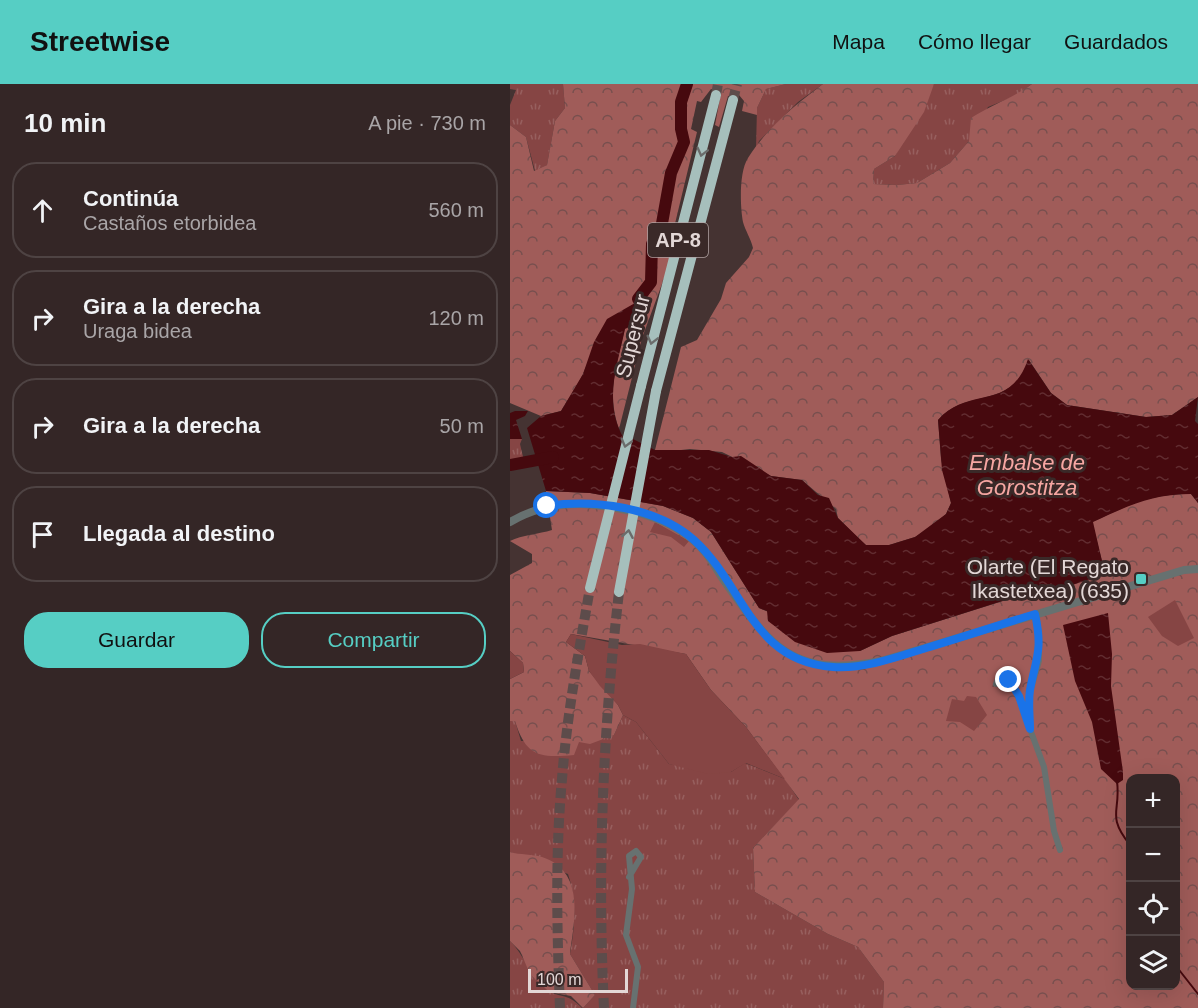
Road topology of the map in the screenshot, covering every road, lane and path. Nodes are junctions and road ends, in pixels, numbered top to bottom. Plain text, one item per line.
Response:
1 (717, 95) tunnel mouth
2 (733, 100) tunnel mouth
3 (510, 522) edge
4 (1198, 569) edge
5 (590, 588) tunnel mouth
6 (619, 592) tunnel mouth
7 (1035, 614) junction
8 (996, 684) dead end
9 (1030, 729) junction
10 (1060, 850) dead end
11 (629, 877) dead end
12 (633, 1008) edge

1 -> 5 highway, Supersur / AP-8, bridge
6 -> 2 highway, Supersur / AP-8, bridge
3 - 7 street
4 - 7 street
7 - 9 street
8 - 9 street
9 - 10 street
11 - 12 street

